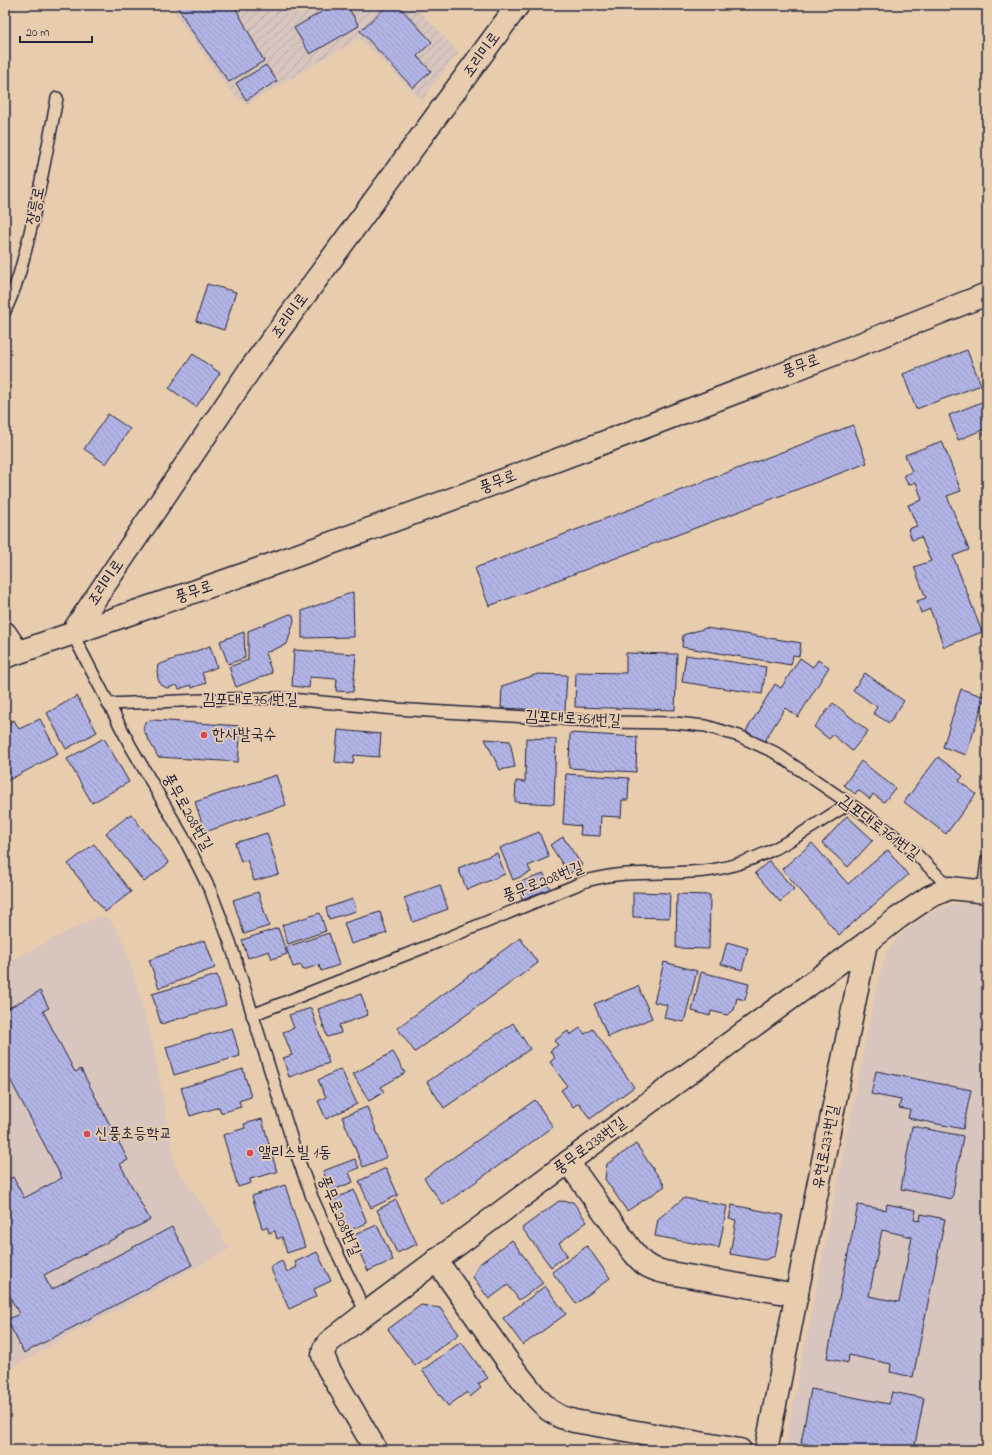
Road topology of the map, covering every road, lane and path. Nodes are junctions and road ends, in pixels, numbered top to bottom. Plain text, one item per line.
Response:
1 (518, 5) edge
2 (57, 98) dead end
3 (987, 294) edge
4 (5, 311) edge
5 (5, 633) edge
6 (72, 634) junction
7 (12, 655) edge
8 (108, 704) junction
9 (848, 804) junction
10 (987, 860) edge
11 (950, 888) junction
12 (985, 892) edge
13 (866, 943) junction
14 (252, 1015) junction
15 (568, 1162) junction
16 (436, 1260) junction
17 (797, 1294) junction
18 (366, 1313) junction
19 (376, 1450) edge
20 (740, 1450) edge
21 (766, 1450) edge

1 - 6 street, 조리미로
2 - 4 lane, 장릉로
3 - 6 street, 풍무로
5 - 7 street
6 - 7 street, 풍무로
6 - 8 lane, 풍무로208번길
8 - 9 lane, 김포대로761번길
8 - 14 lane, 풍무로208번길
9 - 11 lane, 김포대로761번길
9 - 14 lane, 풍무로208번길
10 - 12 lane
11 - 12 street
11 - 13 street
13 - 15 street, 풍무로238번길
13 - 17 street, 유현로237번길
14 - 18 lane, 풍무로208번길
15 - 16 street, 풍무로238번길
15 - 17 street
16 - 18 street, 풍무로238번길
16 - 20 street
17 - 21 street, 유현로237번길
18 - 19 street, 풍무로238번길

